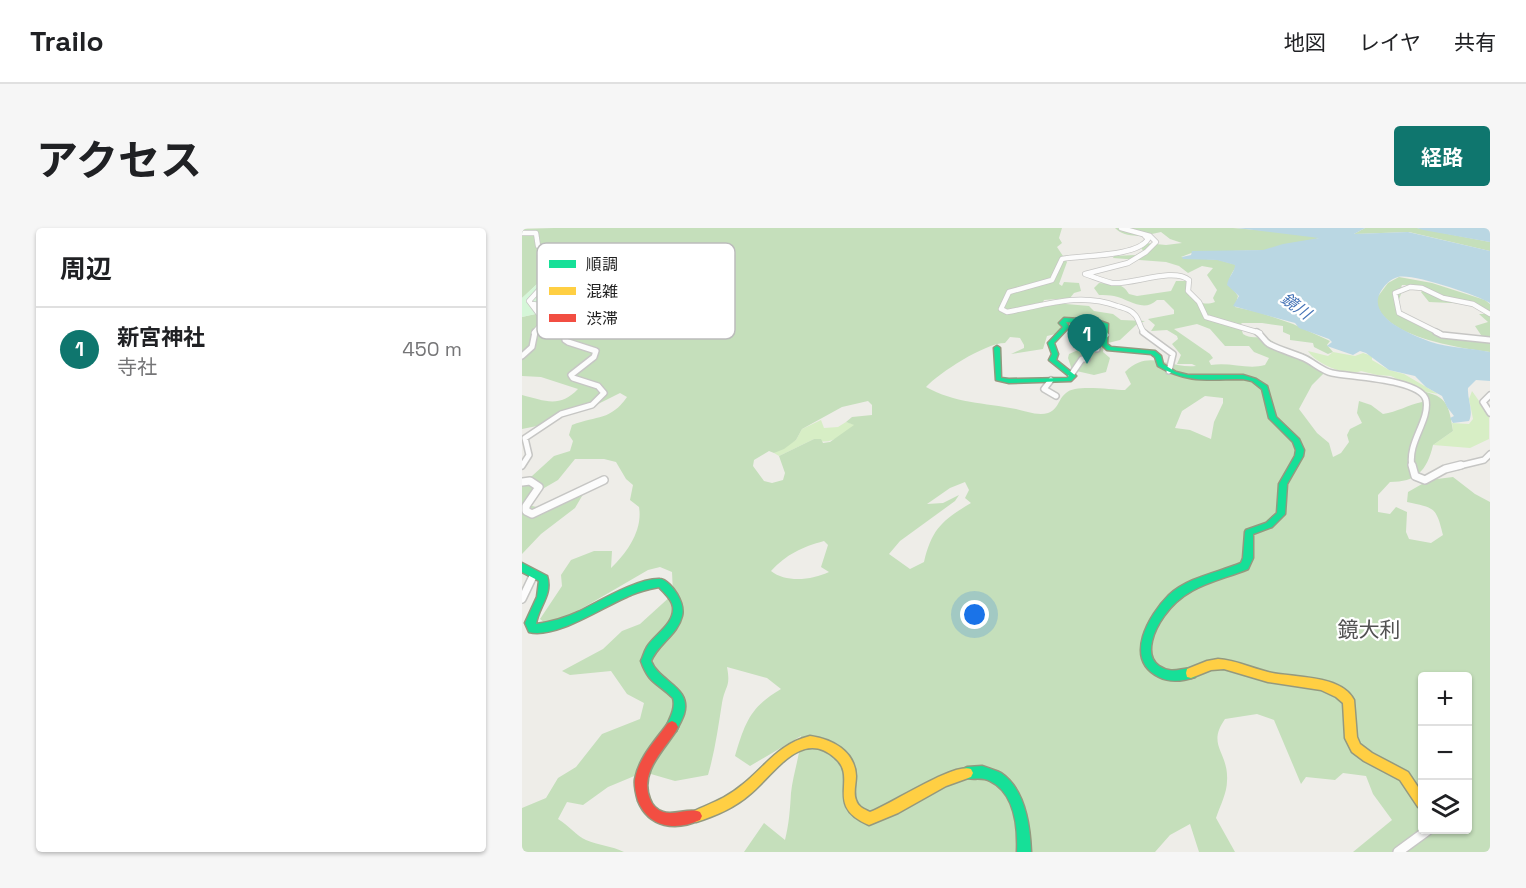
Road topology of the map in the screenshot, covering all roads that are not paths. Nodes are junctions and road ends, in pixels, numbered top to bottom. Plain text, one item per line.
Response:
1 (1121, 228) edge
2 (522, 233) edge
3 (1142, 233) junction
4 (538, 243) edge
5 (537, 293) edge
6 (532, 304) junction
7 (537, 305) edge
8 (537, 307) edge
9 (537, 311) edge
10 (1490, 314) edge
11 (537, 329) edge
12 (1106, 335) junction
13 (567, 339) edge
14 (1490, 340) edge
15 (997, 348) dead end
16 (1097, 349) dead end
17 (522, 356) edge
18 (1087, 358) dead end
19 (1169, 371) junction
20 (1071, 375) junction
21 (1051, 380) junction
22 (1490, 395) edge
23 (1056, 396) dead end
24 (1490, 413) edge
25 (1490, 454) edge
26 (522, 466) edge
27 (604, 480) dead end
28 (522, 482) edge
29 (522, 567) edge
30 (534, 574) junction
31 (522, 599) edge
32 (1418, 796) edge
33 (1423, 834) edge
34 (1024, 852) edge
35 (1398, 852) edge

1 - 3 street
2 - 4 street
3 - 19 street
3 - 25 street
5 - 6 street
6 - 7 street
6 - 8 street
6 - 9 street
10 - 14 street
11 - 17 street
12 - 16 street
12 - 19 street
12 - 20 street
13 - 26 street
15 - 21 street
18 - 20 street
19 - 32 street
20 - 21 street
21 - 23 street
22 - 24 street
27 - 28 street
29 - 30 street
30 - 31 street
30 - 34 street
33 - 35 street

